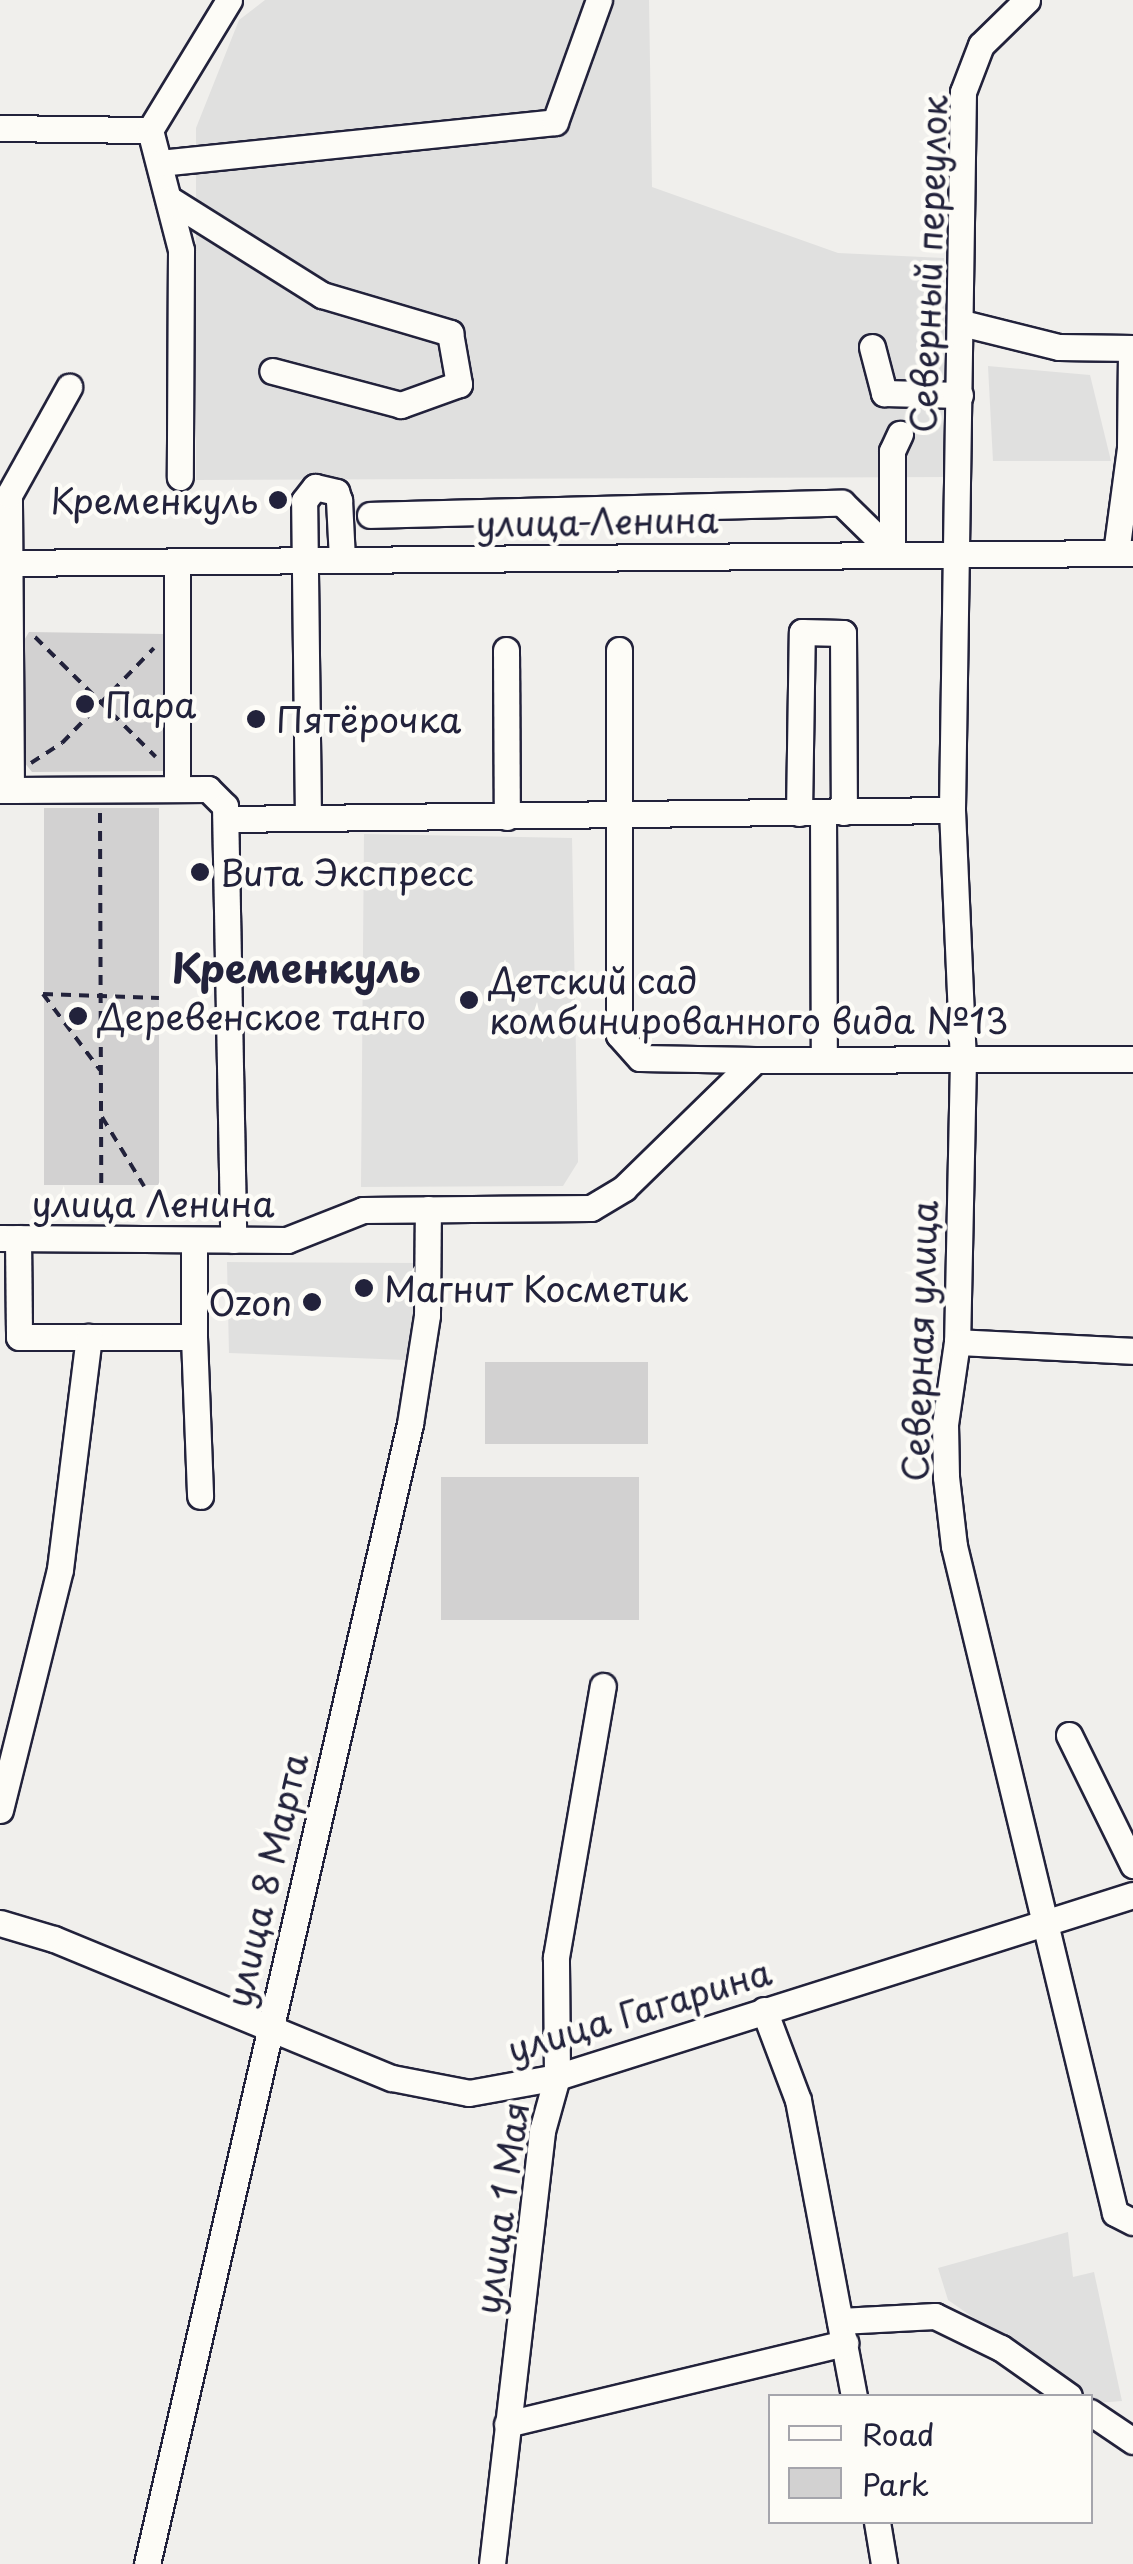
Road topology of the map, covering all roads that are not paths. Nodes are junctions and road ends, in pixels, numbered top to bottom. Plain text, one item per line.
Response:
1 (228, 0) edge
2 (599, 0) edge
3 (1027, 0) edge
4 (0, 128) edge
5 (150, 130) junction
6 (160, 162) junction
7 (169, 198) junction
8 (962, 322) junction
9 (872, 347) dead end
10 (1132, 348) edge
11 (272, 371) dead end
12 (70, 386) dead end
13 (960, 395) junction
14 (900, 434) dead end
15 (180, 477) dead end
16 (466, 513) junction
17 (370, 515) dead end
18 (892, 552) junction
19 (954, 552) junction
20 (1125, 553) edge
21 (469, 558) junction
22 (304, 559) junction
23 (342, 559) junction
24 (177, 561) junction
25 (7, 563) edge
26 (506, 650) dead end
27 (619, 650) dead end
28 (178, 788) junction
29 (5, 790) edge
30 (952, 810) junction
31 (822, 812) junction
32 (507, 817) junction
33 (618, 817) junction
34 (226, 818) junction
35 (308, 818) junction
36 (824, 1059) junction
37 (755, 1060) junction
38 (962, 1060) junction
39 (1133, 1060) edge
40 (428, 1208) junction
41 (9, 1238) edge
42 (194, 1240) junction
43 (233, 1240) junction
44 (194, 1337) junction
45 (89, 1338) junction
46 (957, 1342) junction
47 (1133, 1351) edge
48 (200, 1496) dead end
49 (603, 1686) dead end
50 (1069, 1735) dead end
51 (0, 1810) edge
52 (1133, 1866) edge
53 (1133, 1895) edge
54 (1047, 1919) junction
55 (0, 1923) edge
56 (764, 2010) junction
57 (267, 2029) junction
58 (557, 2077) junction
59 (518, 2084) junction
60 (542, 2131) junction
61 (1133, 2222) edge
62 (842, 2332) junction
63 (854, 2394) edge
64 (1065, 2394) edge
65 (1093, 2414) edge
66 (507, 2424) junction
67 (1133, 2441) edge
68 (877, 2524) edge
69 (147, 2564) edge
70 (492, 2564) edge
71 (884, 2564) edge

1 - 5 street
2 - 6 street
3 - 8 street, Северный переулок
4 - 5 street
5 - 6 street
6 - 7 street
7 - 11 street
7 - 15 street
8 - 10 street
8 - 13 street, Северный переулок
9 - 13 street
10 - 20 street
12 - 25 street
13 - 19 street, Северный переулок
14 - 18 street
16 - 17 street
16 - 18 street
16 - 21 street
18 - 19 street, улица Ленина
18 - 21 street, улица Ленина
19 - 20 street, улица Ленина
19 - 30 street, Северная улица
21 - 23 street, улица Ленина
22 - 23 street, улица Ленина
22 - 23 street
22 - 24 street, улица Ленина
22 - 35 street
24 - 25 street, улица Ленина
24 - 28 street
25 - 29 street
26 - 32 street
27 - 33 street
28 - 29 street
28 - 34 street
30 - 31 street
30 - 38 street, Северная улица
31 - 31 street
31 - 33 street
31 - 36 street
32 - 33 street
32 - 35 street
33 - 37 street
34 - 35 street
34 - 43 street
36 - 37 street
36 - 38 street
37 - 40 street, улица Ленина
38 - 39 street
38 - 46 street, Северная улица
40 - 43 street, улица Ленина
40 - 57 street, улица 8 Марта
41 - 42 street, улица Ленина
41 - 45 street
42 - 43 street, улица Ленина
42 - 44 street
44 - 45 street
44 - 48 street
45 - 51 street
46 - 47 street
46 - 54 street, Северная улица
49 - 58 street, улица 1 Мая
50 - 52 street
53 - 54 street, улица Гагарина
54 - 56 street, улица Гагарина
54 - 61 street, Северная улица
55 - 57 street, улица Гагарина
56 - 58 street, улица Гагарина
56 - 62 street
57 - 59 street, улица Гагарина
57 - 69 street, улица 8 Марта
58 - 59 street, улица Гагарина
58 - 60 street, улица 1 Мая
59 - 60 street
60 - 66 street, улица 1 Мая
62 - 63 street
62 - 64 street
62 - 66 street
65 - 67 street
66 - 70 street, улица 1 Мая
68 - 71 street

